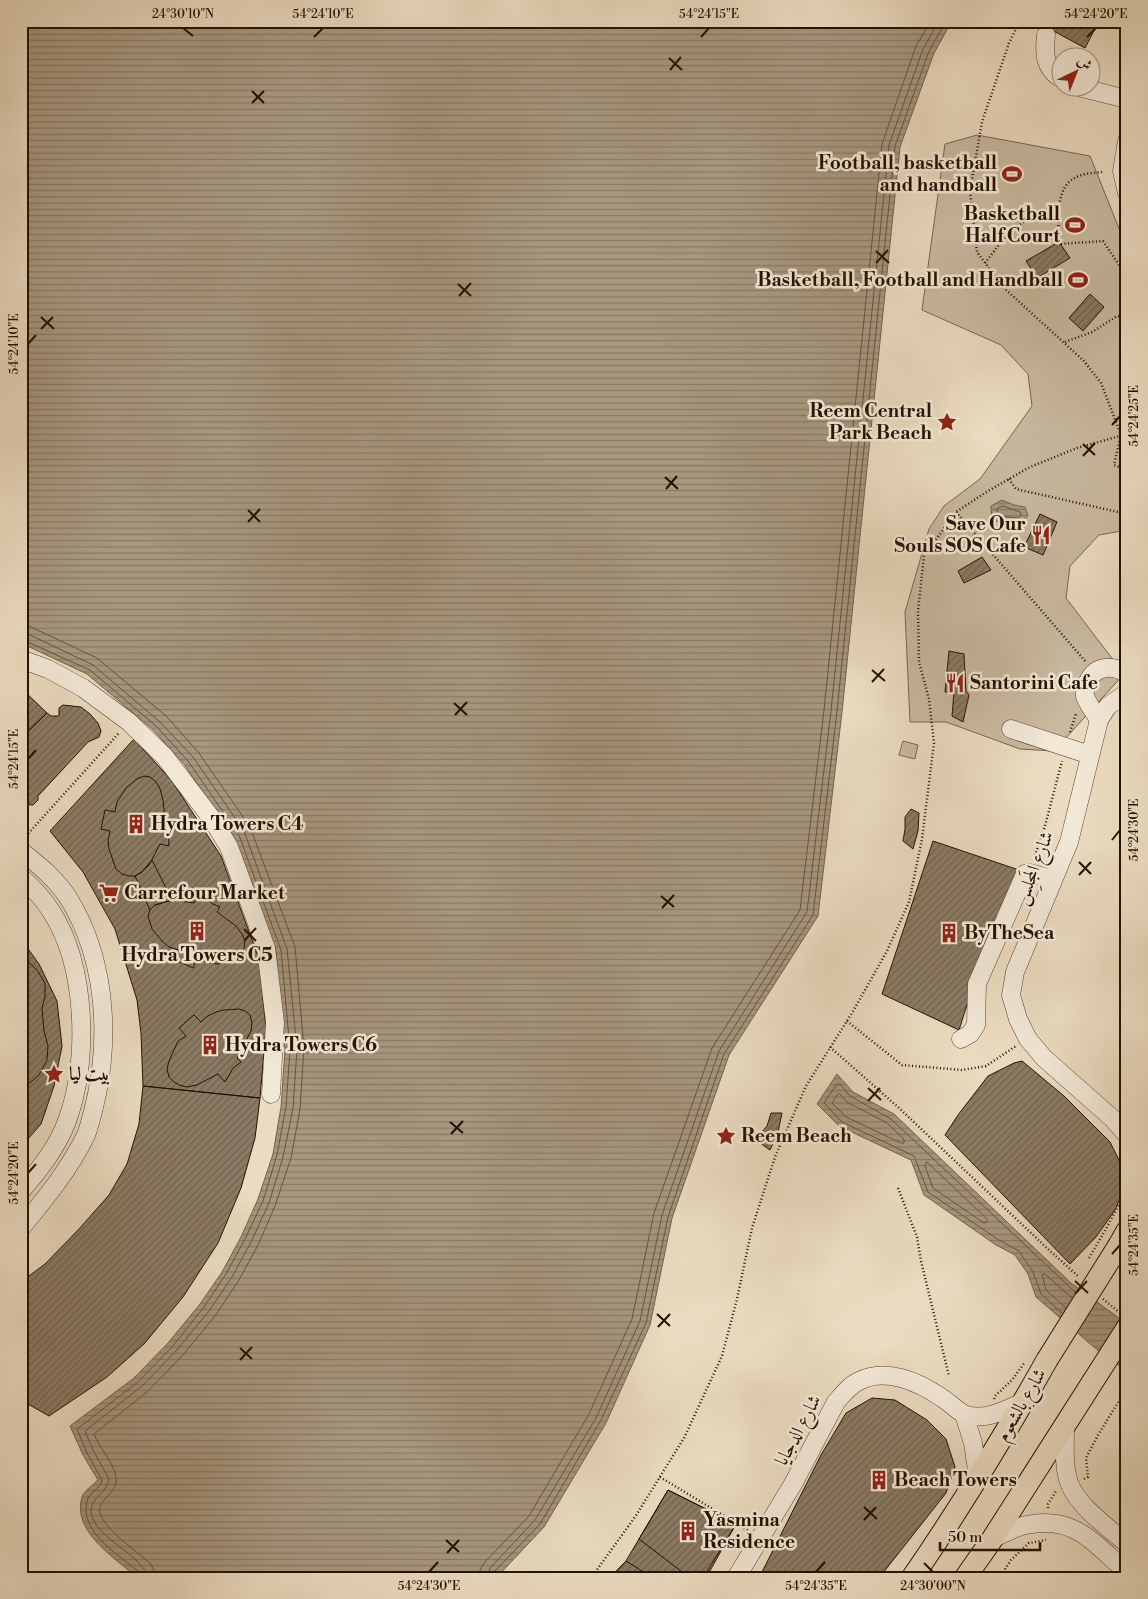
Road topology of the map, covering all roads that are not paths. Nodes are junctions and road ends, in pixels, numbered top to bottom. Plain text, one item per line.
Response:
1 (1046, 35) dead end
2 (1050, 67) edge
3 (1100, 92) edge
4 (1127, 99) edge
5 (1127, 141) edge
6 (1125, 174) edge
7 (1127, 193) edge
8 (21, 659) edge
9 (1127, 674) edge
10 (1127, 693) edge
11 (1099, 720) junction
12 (1011, 730) dead end
13 (1090, 755) junction
14 (21, 851) edge
15 (21, 876) edge
16 (1054, 879) junction
17 (961, 1039) dead end
18 (272, 1094) dead end
19 (1120, 1120) edge
20 (1127, 1135) edge
21 (21, 1191) edge
22 (21, 1228) edge
23 (1116, 1237) edge
24 (1123, 1320) edge
25 (1023, 1402) junction
26 (964, 1414) junction
27 (1064, 1426) junction
28 (978, 1477) junction
29 (993, 1538) junction
30 (1127, 1544) edge
31 (1127, 1572) edge
32 (736, 1578) edge
33 (912, 1578) edge
34 (965, 1578) edge

1 - 2 street
3 - 4 street
5 - 6 street
6 - 7 street
8 - 18 street
9 - 11 street
10 - 11 street, شارع المَجلِس
11 - 13 street, شارع المَجلِس
12 - 13 street
13 - 16 street, شارع المَجلِس
14 - 22 street
15 - 21 street
16 - 17 street
16 - 19 street, شارع المَجلِس
19 - 20 street, شارع المَجلِس
23 - 25 main road, شارع بالشعوم, bridge
24 - 27 main road
25 - 26 street
25 - 28 main road, شارع بالشعوم
26 - 28 street
26 - 32 street, شارع الدجايا
27 - 29 main road
27 - 30 street
28 - 33 main road, شارع بالشعوم
29 - 31 street
29 - 34 main road

